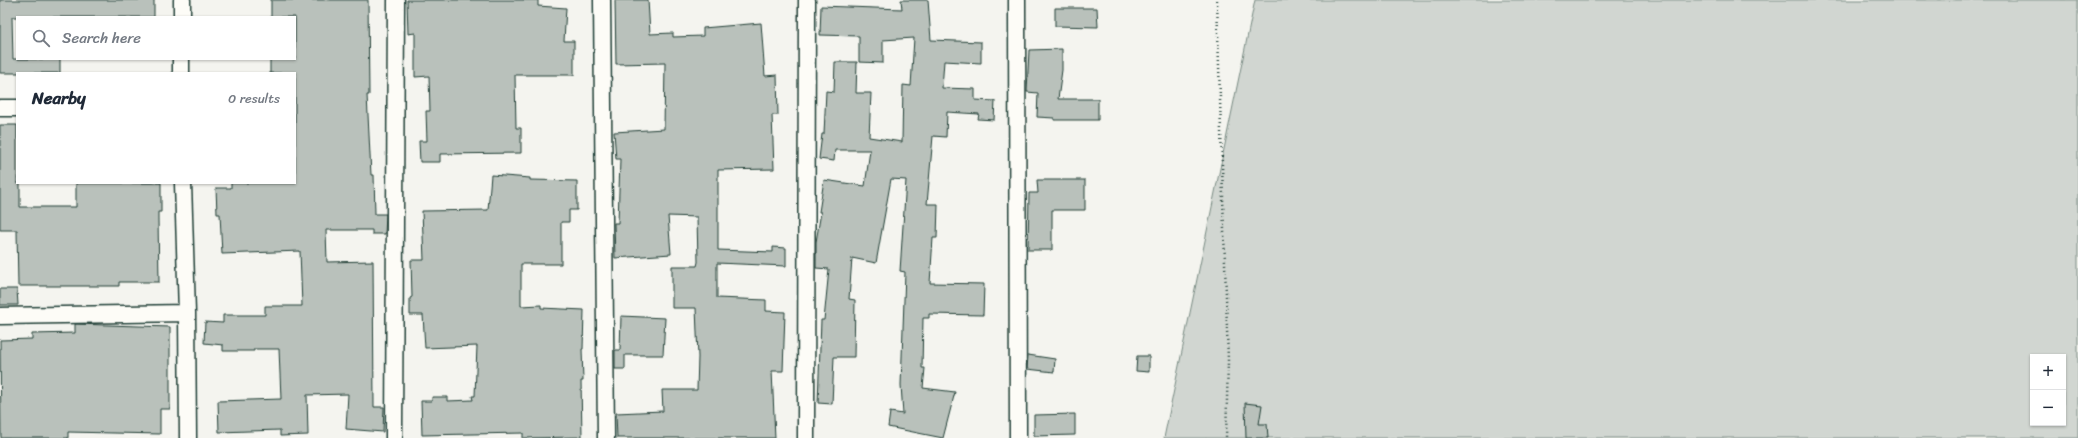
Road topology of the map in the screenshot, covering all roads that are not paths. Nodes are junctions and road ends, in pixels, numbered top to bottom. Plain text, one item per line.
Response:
1 (182, 0) edge
2 (396, 0) edge
3 (602, 0) edge
4 (807, 0) edge
5 (1017, 0) edge
6 (182, 16) edge
7 (181, 60) edge
8 (181, 72) edge
9 (0, 108) edge
10 (16, 108) edge
11 (183, 184) edge
12 (187, 313) junction
13 (0, 316) edge
14 (188, 438) edge
15 (394, 438) edge
16 (606, 438) edge
17 (806, 438) edge
18 (1018, 438) edge

1 - 6 street
2 - 15 street
3 - 16 street
4 - 17 street
5 - 18 street
7 - 8 street
9 - 10 street
11 - 12 street
12 - 13 street
12 - 14 street

